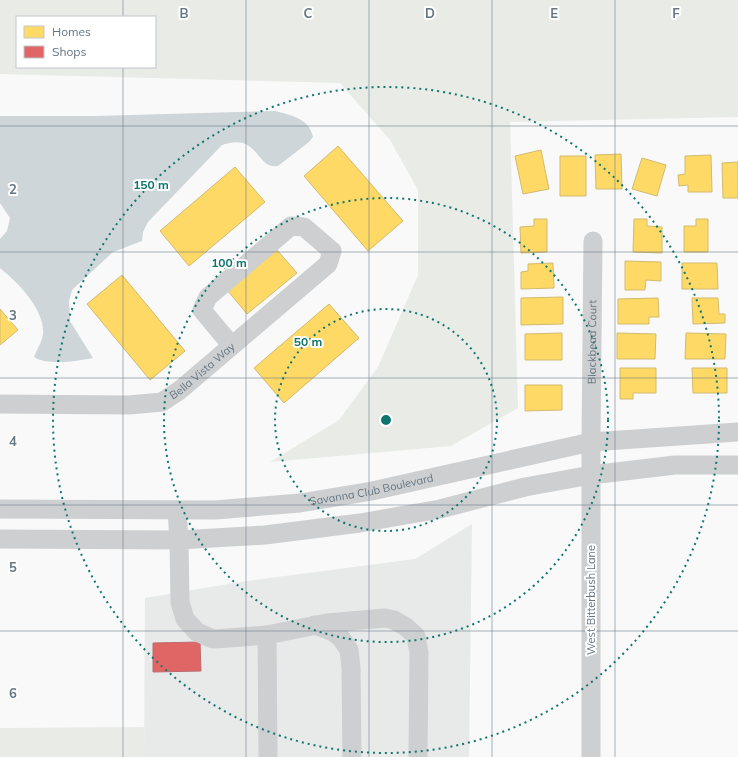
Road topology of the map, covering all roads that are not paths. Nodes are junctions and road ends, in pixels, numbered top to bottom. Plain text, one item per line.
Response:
1 (593, 241) dead end
2 (232, 346) junction
3 (0, 404) edge
4 (738, 432) edge
5 (591, 442) junction
6 (738, 465) edge
7 (591, 475) junction
8 (0, 509) edge
9 (176, 510) junction
10 (0, 539) edge
11 (179, 540) junction
12 (315, 625) junction
13 (267, 635) junction
14 (268, 757) edge
15 (352, 757) edge
16 (418, 757) edge
17 (591, 757) edge

1 - 5 street, Blackbead Court
2 - 2 street, Bella Vista Way
2 - 3 street, Bella Vista Way
4 - 5 street, Savanna Club Boulevard
5 - 7 street, West Bitterbush Lane
5 - 9 street, Savanna Club Boulevard
6 - 7 street
7 - 11 street
7 - 17 street, West Bitterbush Lane
8 - 9 street, Savanna Club Boulevard
9 - 11 street
10 - 11 street
11 - 13 street
12 - 13 street
12 - 15 street
12 - 16 street
13 - 14 street

